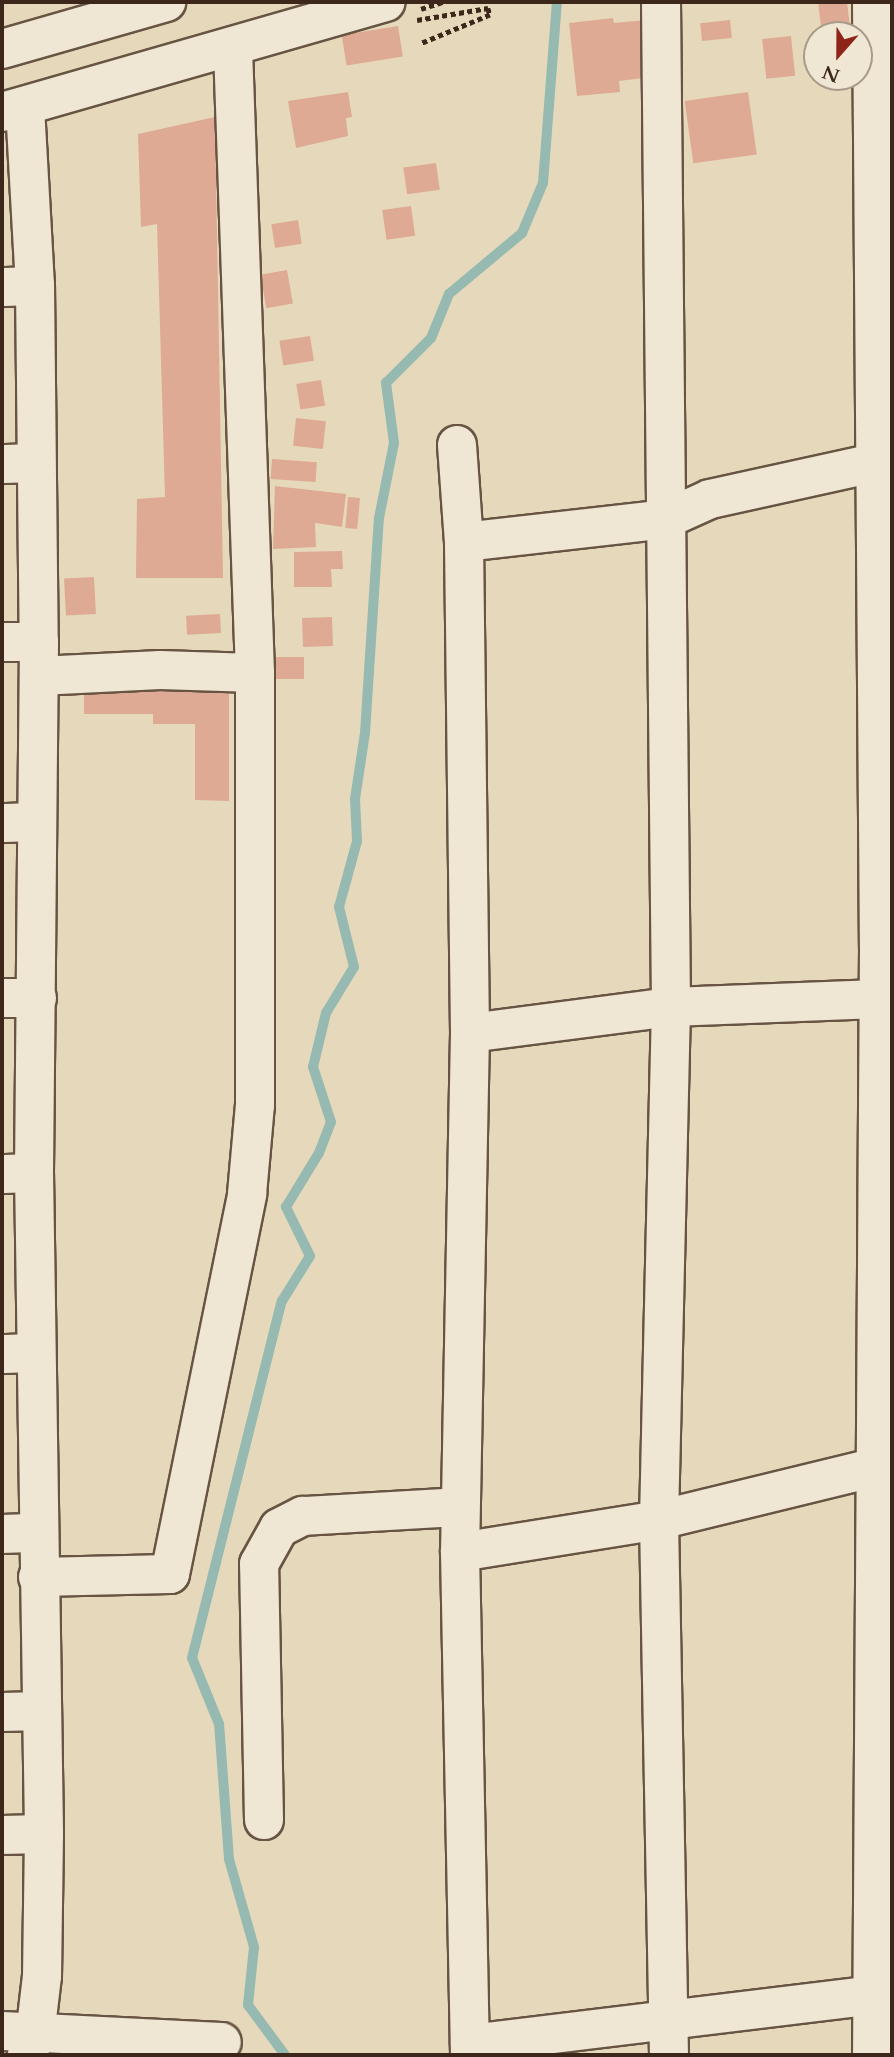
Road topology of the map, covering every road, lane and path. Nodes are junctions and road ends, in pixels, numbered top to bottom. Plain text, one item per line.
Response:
1 (166, 2) edge
2 (443, 2) edge
3 (661, 2) edge
4 (872, 2) edge
5 (121, 8) edge
6 (404, 11) edge
7 (420, 44) dead end
8 (233, 48) junction
9 (2, 49) edge
10 (13, 110) edge
11 (18, 287) edge
12 (457, 445) dead end
13 (884, 460) edge
14 (19, 463) edge
15 (666, 520) junction
16 (464, 542) junction
17 (26, 653) edge
18 (255, 673) junction
19 (18, 823) edge
20 (886, 948) edge
21 (19, 998) edge
22 (878, 999) junction
23 (671, 1007) junction
24 (470, 1033) junction
25 (18, 1173) edge
26 (18, 1354) edge
27 (884, 1465) edge
28 (460, 1507) junction
29 (659, 1520) junction
30 (19, 1533) edge
31 (460, 1552) junction
32 (38, 1577) junction
33 (42, 1711) junction
34 (2, 1712) edge
35 (264, 1820) dead end
36 (44, 1834) junction
37 (2, 1835) edge
38 (883, 1853) edge
39 (873, 1995) junction
40 (668, 2037) edge
41 (21, 2041) edge
42 (222, 2042) dead end
43 (470, 2050) edge
44 (872, 2055) edge

1 - 5 street
2 - 6 path
3 - 15 street
4 - 13 street
5 - 9 street
6 - 7 path
6 - 8 street
8 - 10 street
8 - 18 street
10 - 11 street
11 - 14 street
12 - 16 street
13 - 15 street
13 - 20 street
14 - 17 street
15 - 16 street
15 - 23 street
16 - 24 street
17 - 18 street
17 - 19 street
18 - 32 street
19 - 21 street
20 - 22 street
21 - 25 street
22 - 23 street
22 - 27 street
23 - 24 street
23 - 29 street
24 - 28 street
25 - 26 street
26 - 30 street
27 - 29 street
27 - 38 street
28 - 31 street
28 - 35 street
29 - 31 street
29 - 40 street
30 - 32 street
31 - 43 street
32 - 33 street
33 - 34 street
33 - 36 street
36 - 37 street
36 - 41 street
38 - 39 street
39 - 40 street
39 - 44 street
40 - 43 street
41 - 42 street

